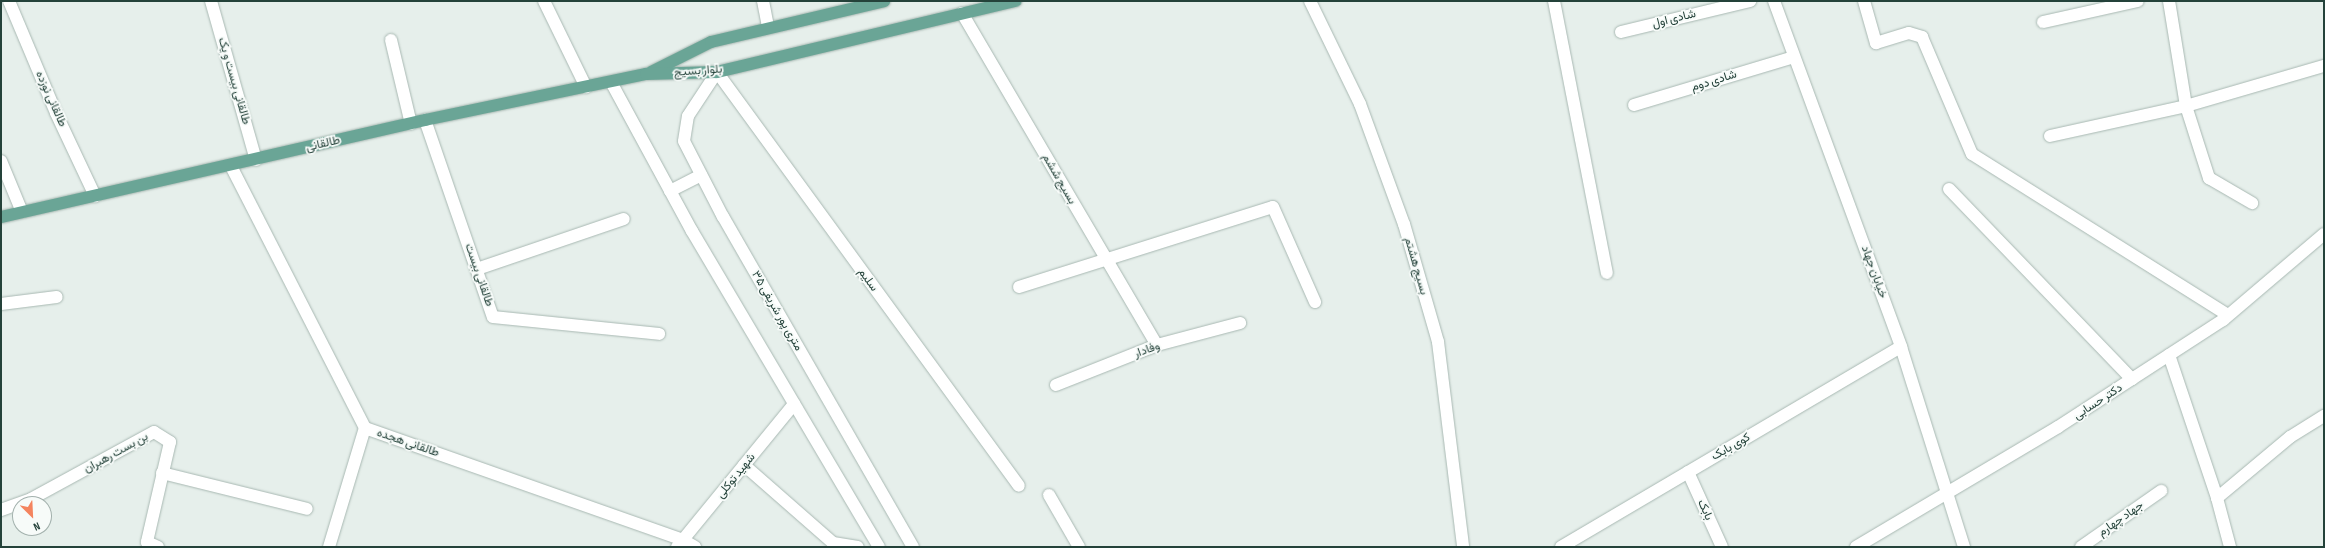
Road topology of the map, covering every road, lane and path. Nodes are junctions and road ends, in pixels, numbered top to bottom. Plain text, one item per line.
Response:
1 (9, 1) edge
2 (211, 1) edge
3 (544, 1) edge
4 (764, 1) edge
5 (884, 1) edge
6 (1016, 1) edge
7 (1310, 1) edge
8 (1554, 1) edge
9 (1750, 1) edge
10 (1774, 1) edge
11 (1864, 1) edge
12 (2138, 1) edge
13 (2169, 1) edge
14 (962, 13) junction
15 (2043, 22) dead end
16 (768, 27) junction
17 (1620, 32) dead end
18 (391, 40) dead end
19 (1794, 57) junction
20 (2324, 66) edge
21 (717, 72) junction
22 (646, 74) junction
23 (611, 82) junction
24 (586, 87) junction
25 (1634, 105) dead end
26 (2186, 106) junction
27 (425, 120) junction
28 (410, 124) junction
29 (2050, 136) dead end
30 (256, 160) junction
31 (1, 161) edge
32 (231, 166) junction
33 (701, 175) junction
34 (1949, 188) dead end
35 (670, 191) junction
36 (95, 196) junction
37 (2252, 203) dead end
38 (22, 212) junction
39 (1, 217) edge
40 (624, 219) dead end
41 (2324, 234) edge
42 (1107, 261) junction
43 (476, 269) junction
44 (1607, 273) dead end
45 (1019, 287) dead end
46 (58, 297) dead end
47 (1315, 302) dead end
48 (1, 304) edge
49 (2228, 315) junction
50 (1240, 323) dead end
51 (660, 334) dead end
52 (1157, 345) junction
53 (1901, 348) junction
54 (2169, 355) junction
55 (2132, 379) junction
56 (1056, 385) dead end
57 (794, 404) junction
58 (2324, 416) edge
59 (365, 428) junction
60 (744, 465) junction
61 (1688, 472) junction
62 (162, 473) junction
63 (1019, 486) dead end
64 (2161, 491) dead end
65 (1049, 495) dead end
66 (1947, 495) junction
67 (2217, 498) junction
68 (307, 509) dead end
69 (1, 510) edge
70 (680, 543) edge
71 (158, 547) edge
72 (329, 547) edge
73 (695, 547) edge
74 (858, 547) edge
75 (879, 547) edge
76 (913, 547) edge
77 (1079, 547) edge
78 (1463, 547) edge
79 (1561, 547) edge
80 (1722, 547) edge
81 (1856, 547) edge
82 (1964, 547) edge
83 (2081, 547) edge
84 (2230, 547) edge

1 - 36 street, طالقانی نوزده
2 - 30 street, طالقانی بیست و یک
3 - 24 street
4 - 16 street
5 - 16 main road, بلوار بسیج
6 - 14 main road, بلوار بسیج
7 - 78 street, بسیج هشتم
8 - 44 street
9 - 17 street, شادی اول
10 - 19 street, خیابان جهاد
11 - 49 street
12 - 15 street
13 - 26 street
14 - 21 main road, بلوار بسیج
14 - 42 street, بسیج ششم
16 - 22 main road, بلوار بسیج
18 - 28 street
19 - 25 street, شادی دوم
19 - 53 street, خیابان جهاد
20 - 26 street
21 - 22 main road, بلوار بسیج
21 - 33 street, ۳۵ متری پور شریفی
21 - 63 street, سلیم
22 - 23 main road, طالقانی
23 - 24 main road, طالقانی
23 - 35 street
24 - 27 main road, طالقانی
26 - 29 street
26 - 37 street
27 - 28 main road, طالقانی
27 - 43 street, طالقانی بیست
28 - 30 main road, طالقانی
30 - 32 main road, طالقانی
31 - 38 street
32 - 36 main road, طالقانی
32 - 59 street, طالقانی هجده
33 - 35 street
33 - 76 street, ۳۵ متری پور شریفی
34 - 55 street
35 - 57 street
36 - 38 main road, طالقانی
38 - 39 main road, طالقانی
40 - 43 street
41 - 49 street, دکتر حسابی
42 - 45 street
42 - 47 street
42 - 52 street, بسیج ششم
43 - 51 street, طالقانی بیست
46 - 48 street
49 - 54 street, دکتر حسابی
50 - 52 street, وفادار
52 - 56 street, وفادار
53 - 61 street, کوی بابک
53 - 66 street, خیابان جهاد
54 - 55 street, دکتر حسابی
54 - 67 street
55 - 66 street, دکتر حسابی
57 - 60 street, شهید توکلی
57 - 75 street
58 - 67 street
59 - 70 street, طالقانی هجده
59 - 72 street
60 - 70 street, شهید توکلی
60 - 74 street
61 - 79 street, کوی بابک
61 - 80 street, بابک
62 - 68 street
62 - 69 street, بن بست رهبران
62 - 71 street, بن بست رهبران
64 - 83 street, جهاد چهارم
65 - 77 street
66 - 81 street, دکتر حسابی
66 - 82 street, خیابان جهاد
67 - 84 street
70 - 73 street, طالقانی هجده

